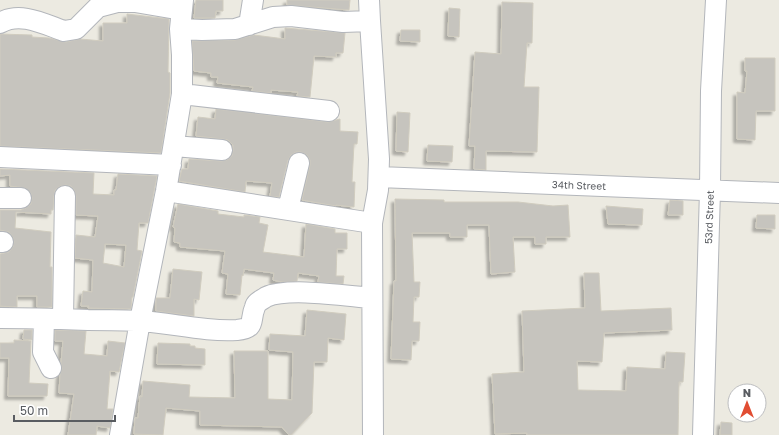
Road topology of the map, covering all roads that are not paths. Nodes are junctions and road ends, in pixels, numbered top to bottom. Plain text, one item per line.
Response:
1 (253, 0) edge
2 (369, 0) edge
3 (716, 0) edge
4 (98, 4) edge
5 (182, 13) edge
6 (370, 21) junction
7 (0, 23) edge
8 (250, 25) junction
9 (182, 94) junction
10 (329, 111) dead end
11 (222, 150) dead end
12 (172, 155) junction
13 (0, 157) edge
14 (299, 163) dead end
15 (379, 178) junction
16 (710, 190) junction
17 (166, 191) junction
18 (779, 194) edge
19 (66, 196) dead end
20 (0, 198) edge
21 (22, 198) dead end
22 (288, 209) junction
23 (372, 223) junction
24 (372, 298) junction
25 (0, 318) edge
26 (54, 319) junction
27 (140, 321) junction
28 (52, 368) dead end
29 (120, 435) edge
30 (373, 435) edge
31 (703, 435) edge

1 - 8 street
2 - 6 street
3 - 16 street, 53rd Street
4 - 5 street
4 - 7 street
5 - 8 street
5 - 9 street
6 - 8 street
6 - 15 street
9 - 10 street
9 - 12 street
11 - 12 street
12 - 13 street
12 - 17 street
14 - 22 street
15 - 16 street, 34th Street
15 - 23 street
16 - 18 street, 34th Street
16 - 31 street, 53rd Street
17 - 22 street
17 - 27 street
19 - 26 street
20 - 21 street
22 - 23 street
23 - 24 street
24 - 27 street
24 - 30 street
25 - 26 street
26 - 27 street
26 - 28 street
27 - 29 street

